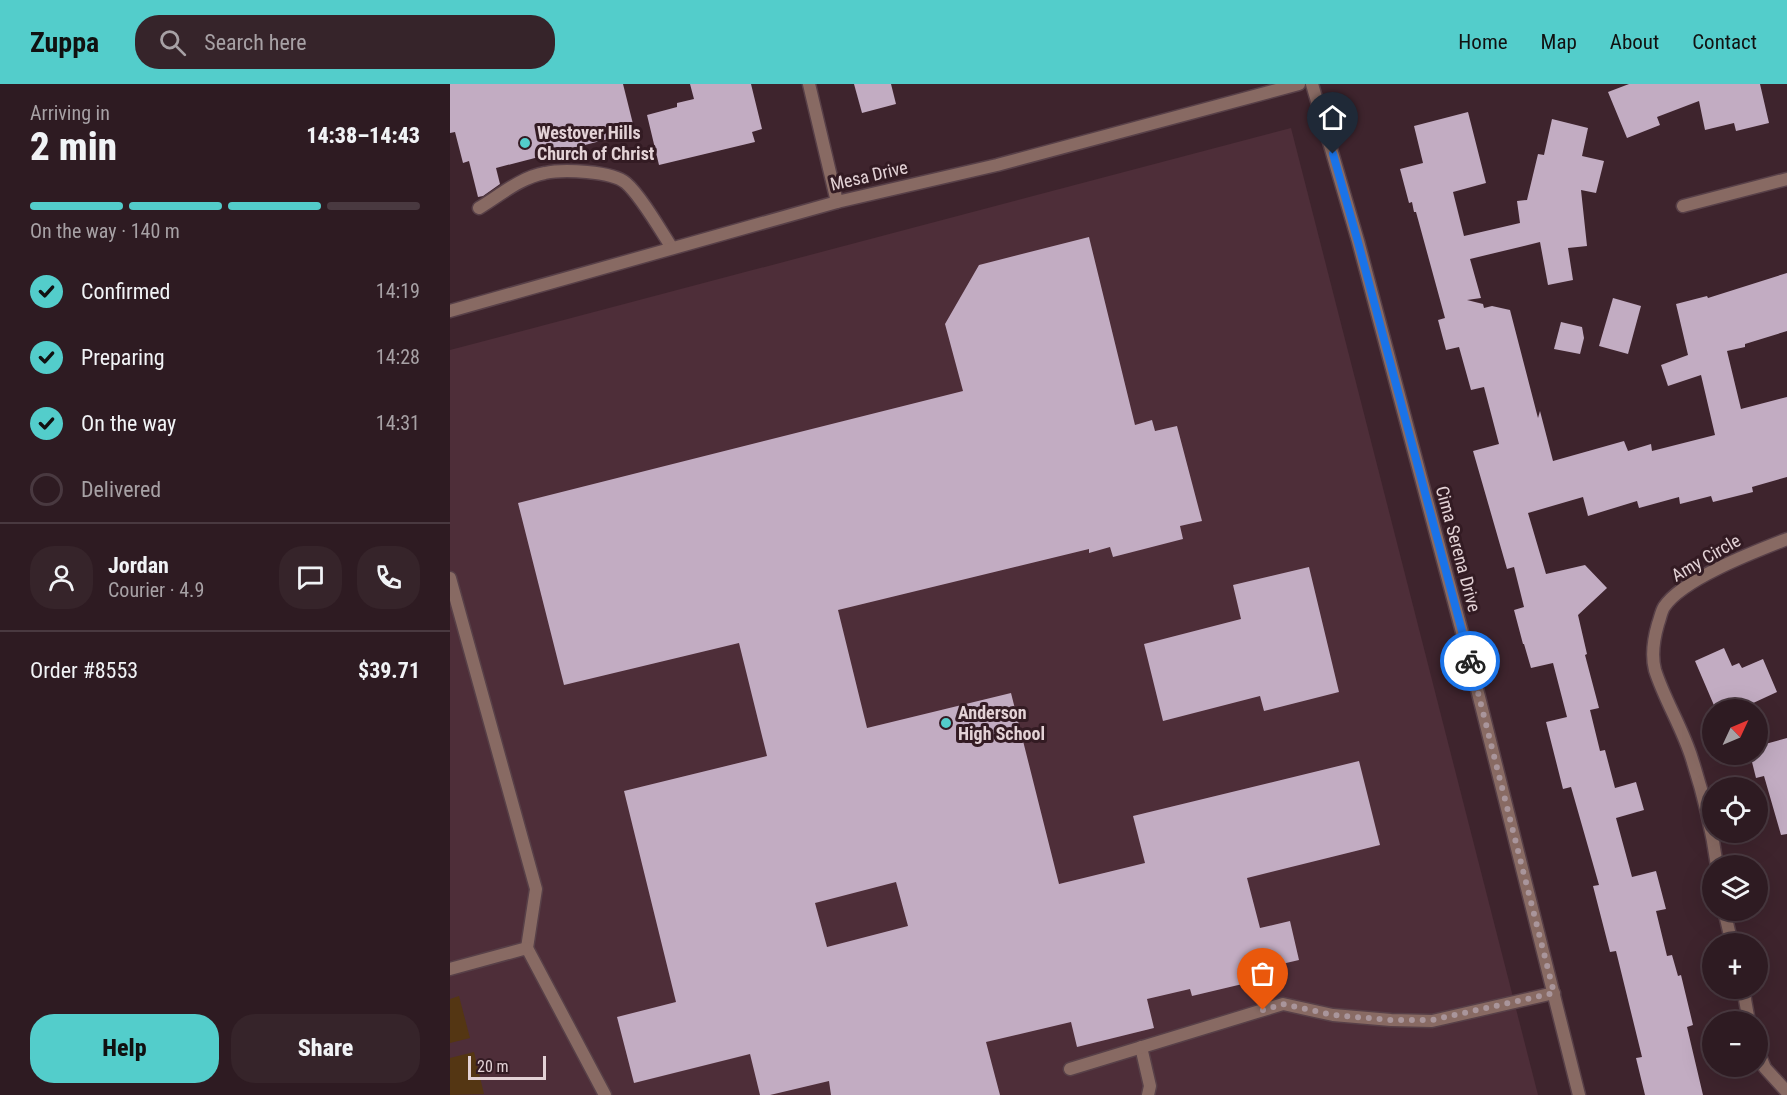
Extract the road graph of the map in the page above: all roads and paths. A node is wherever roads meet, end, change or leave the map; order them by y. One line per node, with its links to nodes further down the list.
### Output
1 (809, 84): 5 (street)
2 (1299, 84): 5 (street, Mesa Drive)
3 (1312, 84): 15 (street, Cima Serena Drive)
4 (1787, 179): 6 (street)
5 (837, 202): 8 (street, Mesa Drive)
6 (1683, 206)
7 (479, 208): 8 (street)
8 (672, 248): 9 (street, Mesa Drive)
9 (450, 311)
10 (1787, 538): 12 (street, Amy Circle)
11 (450, 578): 13 (street)
12 (1715, 855)
13 (527, 948): 14 (street); 20 (street)
14 (450, 969)
15 (1554, 993): 16 (street); 22 (street, Cima Serena Drive)
16 (1141, 1047): 17 (street); 21 (street)
17 (1070, 1069)
18 (1768, 1070): 19 (street)
19 (1787, 1092)
20 (605, 1095)
21 (1148, 1095)
22 (1579, 1095)

